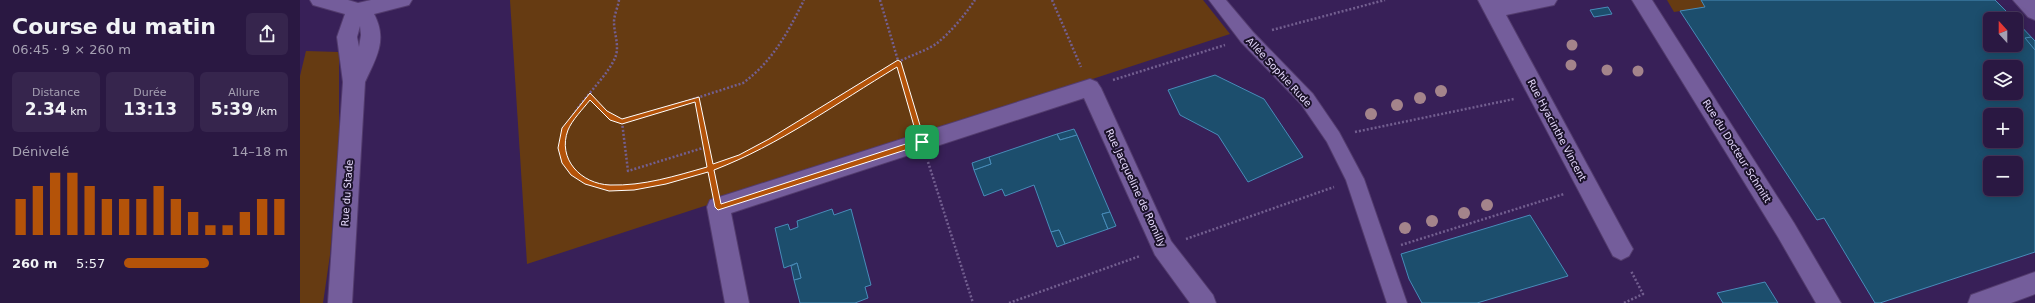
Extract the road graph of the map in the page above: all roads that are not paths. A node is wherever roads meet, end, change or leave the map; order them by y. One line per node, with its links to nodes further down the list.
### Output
1 (320, 0): 8 (street)
2 (402, 0): 8 (street)
3 (1217, 0): 15 (street, Allée Sophie Rude)
4 (1547, 0): 7 (street, Rue Hyacinthe Vincent)
5 (1642, 0): 16 (street, Rue du Docteur Schmitt)
6 (2023, 0): 9 (street)
7 (1491, 5): 10 (street, Rue Hyacinthe Vincent)
8 (357, 11): 12 (street, Rue du Stade)
9 (2035, 12)
10 (1620, 249)
11 (2035, 284): 17 (street)
12 (340, 303)
13 (737, 303): 14 (street, Rue Jacqueline de Romilly)
14 (1204, 303)
15 (1397, 303)
16 (1829, 303)
17 (1980, 303)

